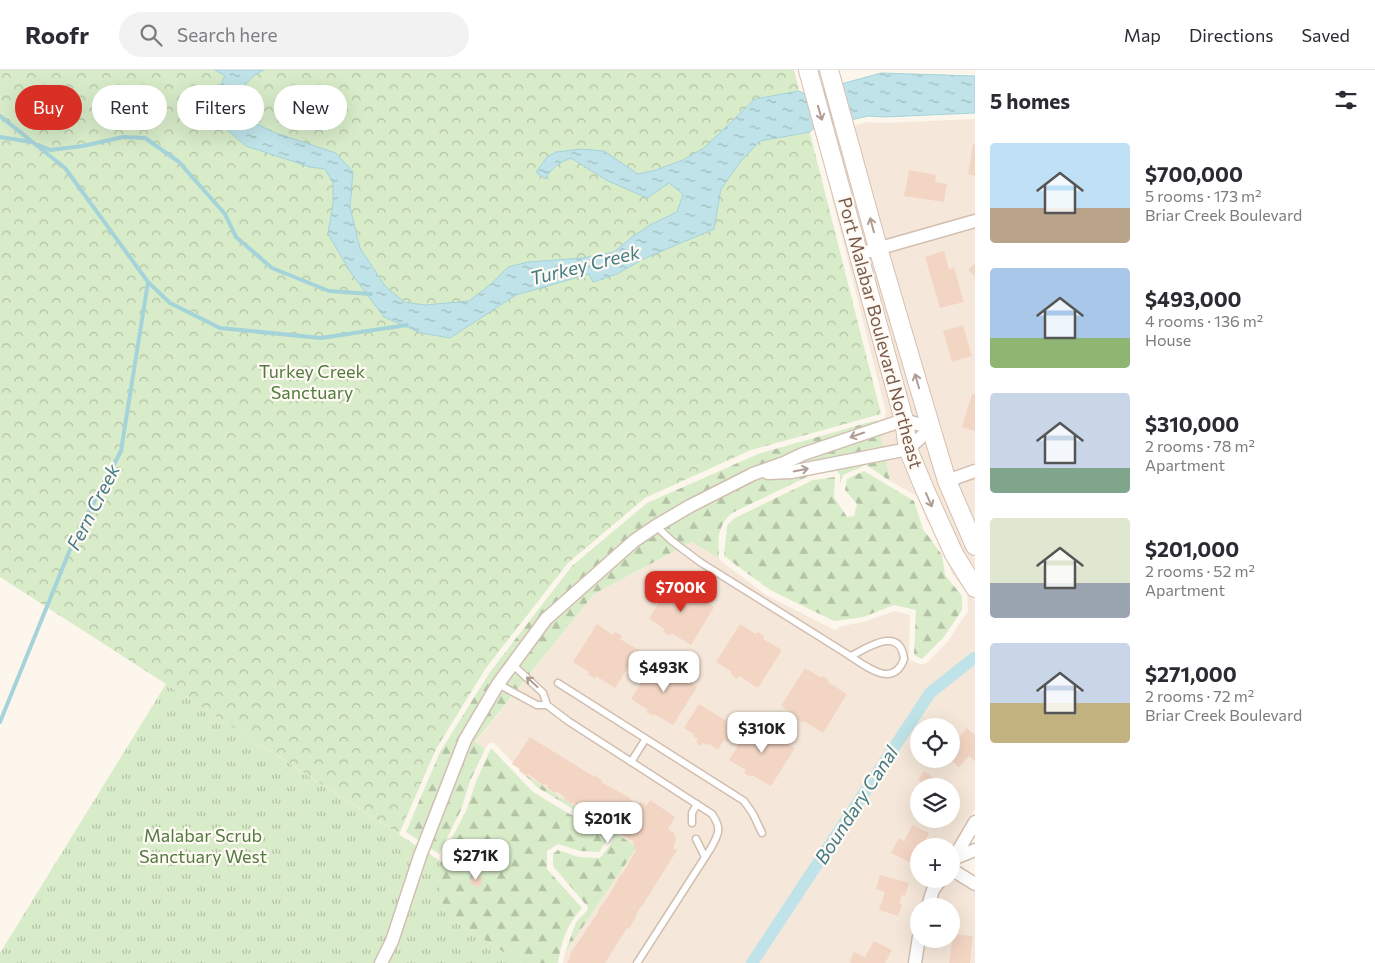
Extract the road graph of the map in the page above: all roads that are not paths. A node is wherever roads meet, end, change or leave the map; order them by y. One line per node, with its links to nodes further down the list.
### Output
1 (808, 70): 5 (street, Port Malabar Boulevard Northeast, one-way to 5)
2 (830, 70): 4 (street, Port Malabar Boulevard Northeast, one-way to 2)
3 (975, 221): 4 (street)
4 (878, 248): 5 (street); 7 (street, Port Malabar Boulevard Northeast, one-way to 4)
5 (859, 254): 6 (street, Port Malabar Boulevard Northeast)
6 (904, 420): 7 (street); 8 (street, Port Malabar Boulevard Northeast); 10 (street, one-way to 10)
7 (930, 428): 8 (street); 11 (street, Port Malabar Boulevard Northeast)
8 (908, 449): 10 (street, one-way to 8); 14 (street, Port Malabar Boulevard Northeast, one-way to 14)
9 (975, 471): 11 (street)
10 (753, 474): 12 (street)
11 (947, 481): 13 (street, Port Malabar Boulevard Northeast)
12 (656, 526): 15 (lane); 16 (street)
13 (975, 546)
14 (975, 588)
15 (851, 656): 15 (lane)
16 (512, 664): 18 (street); 19 (lane, one-way to 16)
17 (558, 683): 20 (lane)
18 (498, 684): 19 (lane); 34 (street)
19 (547, 705): 21 (lane)
20 (646, 740): 21 (lane); 25 (lane)
21 (631, 762): 22 (lane)
22 (697, 804): 24 (lane); 29 (lane)
23 (975, 822): 27 (street)
24 (692, 823)
25 (762, 833)
26 (696, 839): 29 (lane)
27 (960, 849)
28 (975, 850): 30 (street)
29 (705, 857): 35 (lane)
30 (960, 858)
31 (960, 870): 32 (street)
32 (975, 884)
33 (917, 948): 36 (street)
34 (380, 963)
35 (637, 963)
36 (915, 963)

